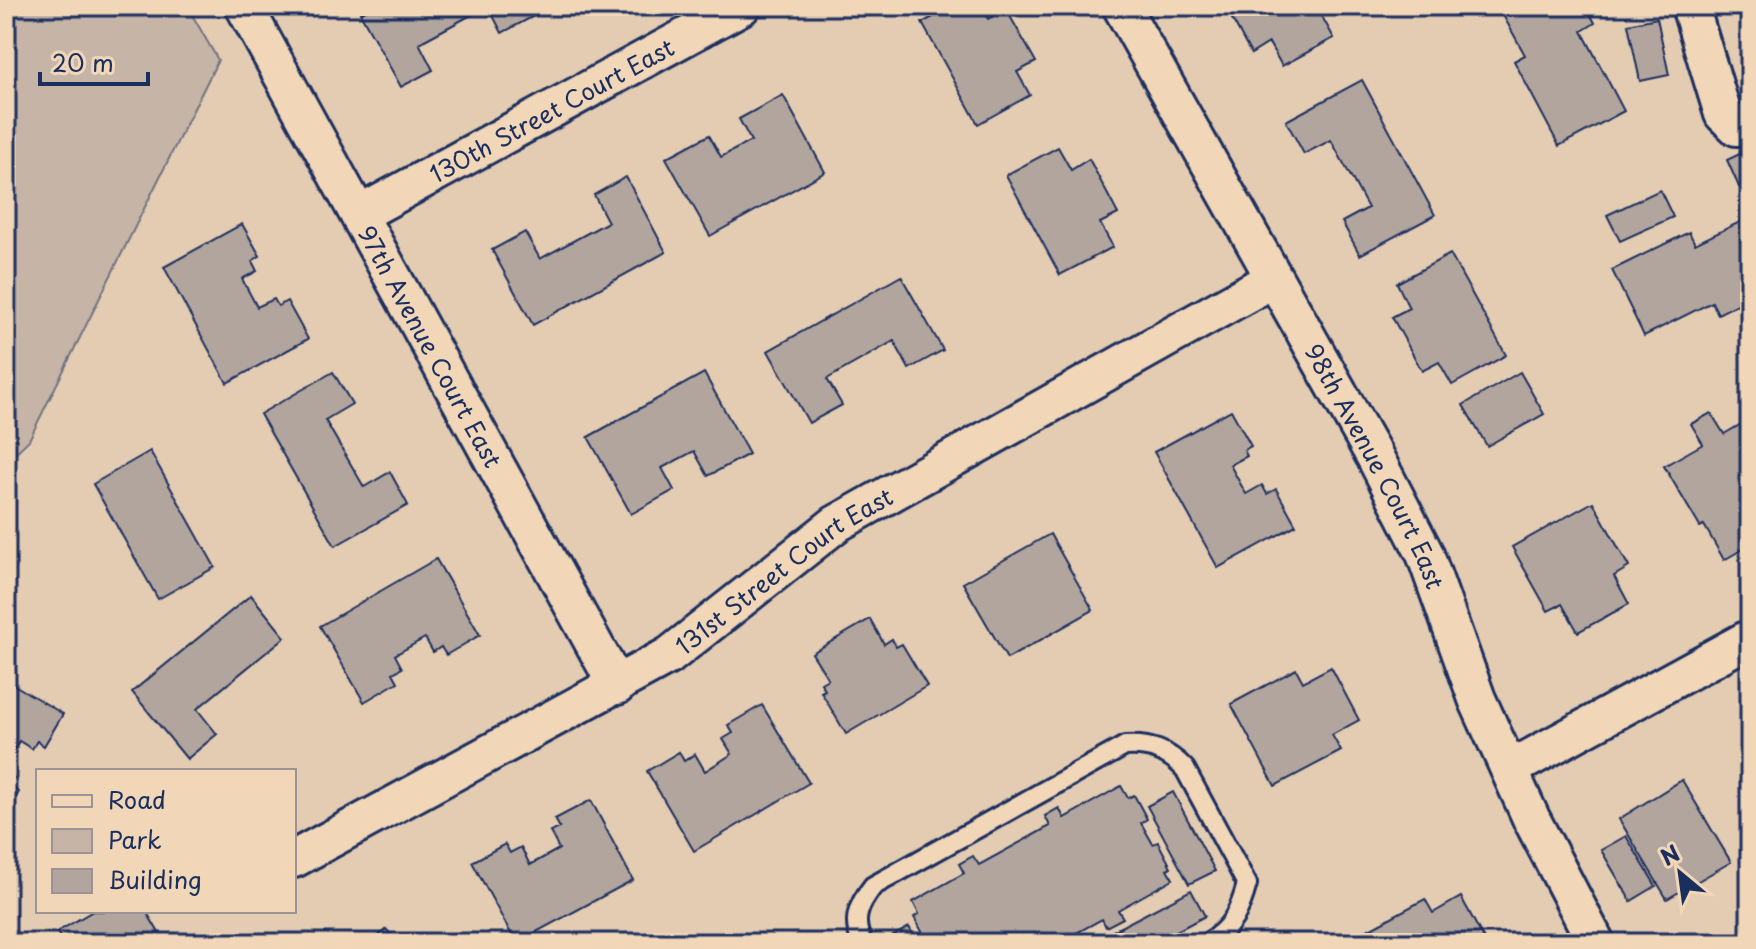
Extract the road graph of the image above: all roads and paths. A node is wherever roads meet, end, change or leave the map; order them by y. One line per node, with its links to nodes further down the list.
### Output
1 (244, 6): 6 (street, 97th Avenue Court East)
2 (742, 6): 6 (street, 130th Street Court East)
3 (1121, 6): 7 (street, 98th Avenue Court East)
4 (1690, 6): 5 (street)
5 (1750, 125)
6 (360, 214): 9 (street, 97th Avenue Court East)
7 (1273, 279): 9 (street, 131st Street Court East); 10 (street, 98th Avenue Court East)
8 (1750, 638): 10 (street)
9 (617, 686): 11 (street, 131st Street Court East)
10 (1510, 769): 14 (street, 98th Avenue Court East)
11 (296, 858)
12 (863, 943): 13 (lane)
13 (1207, 943)
14 (1596, 943)

